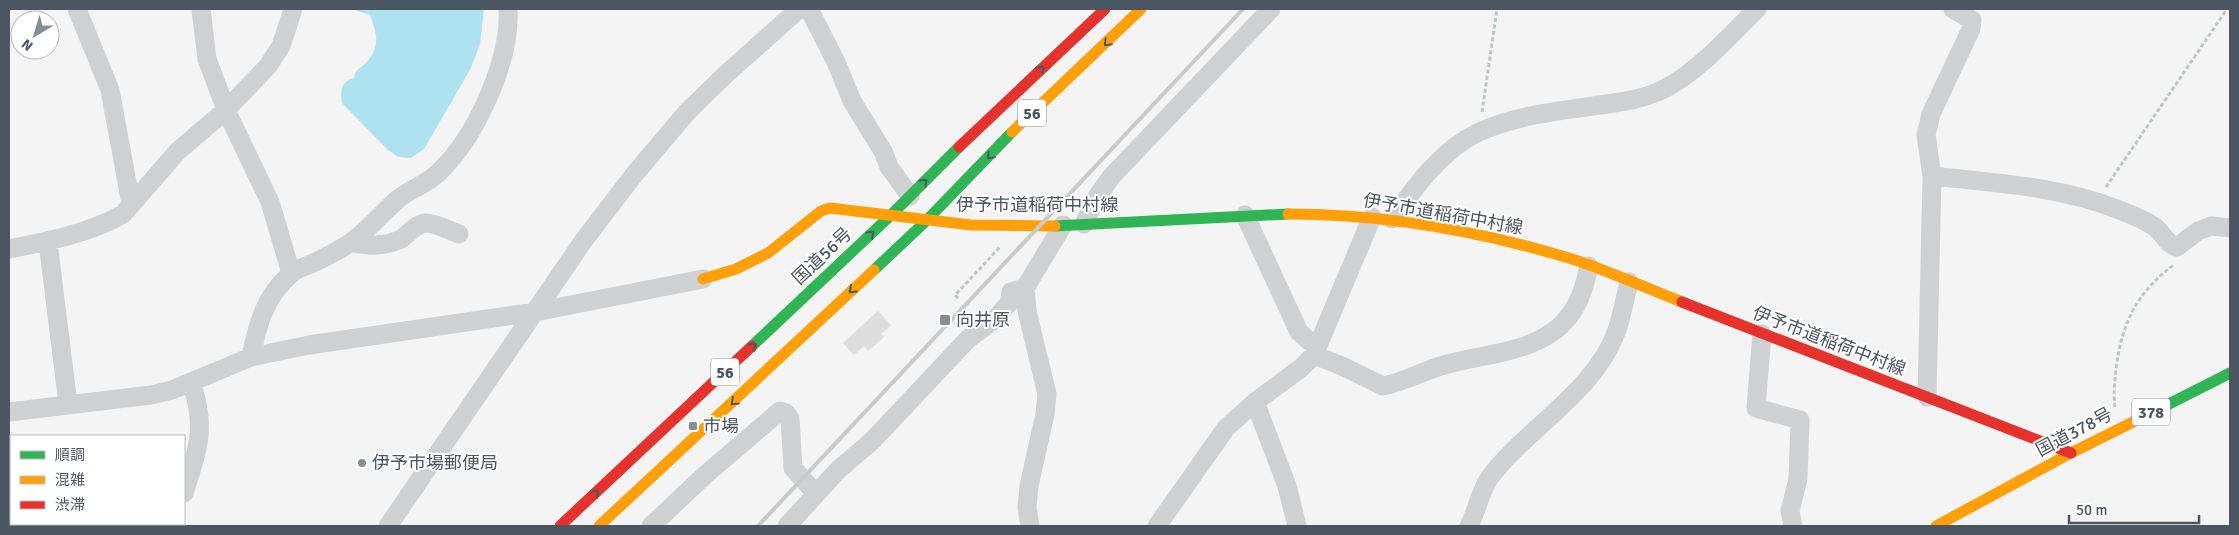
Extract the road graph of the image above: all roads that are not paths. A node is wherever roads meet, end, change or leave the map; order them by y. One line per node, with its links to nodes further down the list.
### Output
1 (77, 9): 15 (street)
2 (201, 9): 12 (street)
3 (293, 9): 12 (street)
4 (799, 9): 33 (street)
5 (810, 9): 14 (street)
6 (1105, 9): 14 (main road, 国道56号 / 56, one-way to 6)
7 (1141, 9): 20 (main road, 56, one-way to 20)
8 (1271, 9): 21 (street)
9 (1757, 9): 19 (street)
10 (1953, 9): 13 (street)
11 (511, 11): 26 (street)
12 (226, 110): 15 (street); 29 (street)
13 (1932, 176): 23 (street); 39 (street)
14 (910, 196): 17 (main road, 国道56号 / 56)
15 (131, 204): 25 (street)
16 (1246, 215): 18 (main road, 伊予市道稲荷中村線); 21 (main road, 伊予市道稲荷中村線); 35 (street)
17 (890, 216): 20 (main road, 伊予市道稲荷中村線); 30 (main road, 伊予市道稲荷中村線); 47 (main road, 国道56号 / 56, one-way to 17)
18 (1372, 217): 19 (main road, 伊予市道稲荷中村線); 35 (street)
19 (1392, 220): 28 (main road, 伊予市道稲荷中村線)
20 (926, 221): 22 (main road, 伊予市道稲荷中村線); 48 (main road, 56, one-way to 48)
21 (1084, 224): 22 (main road, 伊予市道稲荷中村線)
22 (1064, 225): 32 (street)
23 (2230, 228)
24 (459, 234): 26 (street)
25 (48, 242): 27 (street); 41 (street)
26 (352, 242): 29 (street)
27 (9, 249)
28 (1589, 266): 31 (main road, 伊予市道稲荷中村線); 35 (street)
29 (291, 273): 36 (street)
30 (703, 279): 33 (street)
31 (1628, 282): 34 (main road, 伊予市道稲荷中村線); 54 (street)
32 (1025, 288): 45 (street); 51 (street)
33 (535, 312): 36 (street); 46 (street)
34 (1762, 334): 39 (main road, 伊予市道稲荷中村線); 55 (street)
35 (1316, 352): 40 (street)
36 (251, 357): 38 (street)
37 (2226, 380): 43 (main road, 国道378号 / 378)
38 (190, 382): 41 (street); 44 (street)
39 (1927, 398): 43 (main road, 伊予市道稲荷中村線)
40 (1255, 402): 52 (street); 53 (street)
41 (68, 404): 42 (street)
42 (9, 412)
43 (2071, 452): 56 (main road, 国道378号 / 378)
44 (185, 489)
45 (816, 494): 49 (street); 50 (street)
46 (388, 526)
47 (560, 526)
48 (599, 526)
49 (650, 526)
50 (787, 526)
51 (1030, 526)
52 (1157, 526)
53 (1297, 526)
54 (1469, 526)
55 (1793, 526)
56 (1936, 526)

